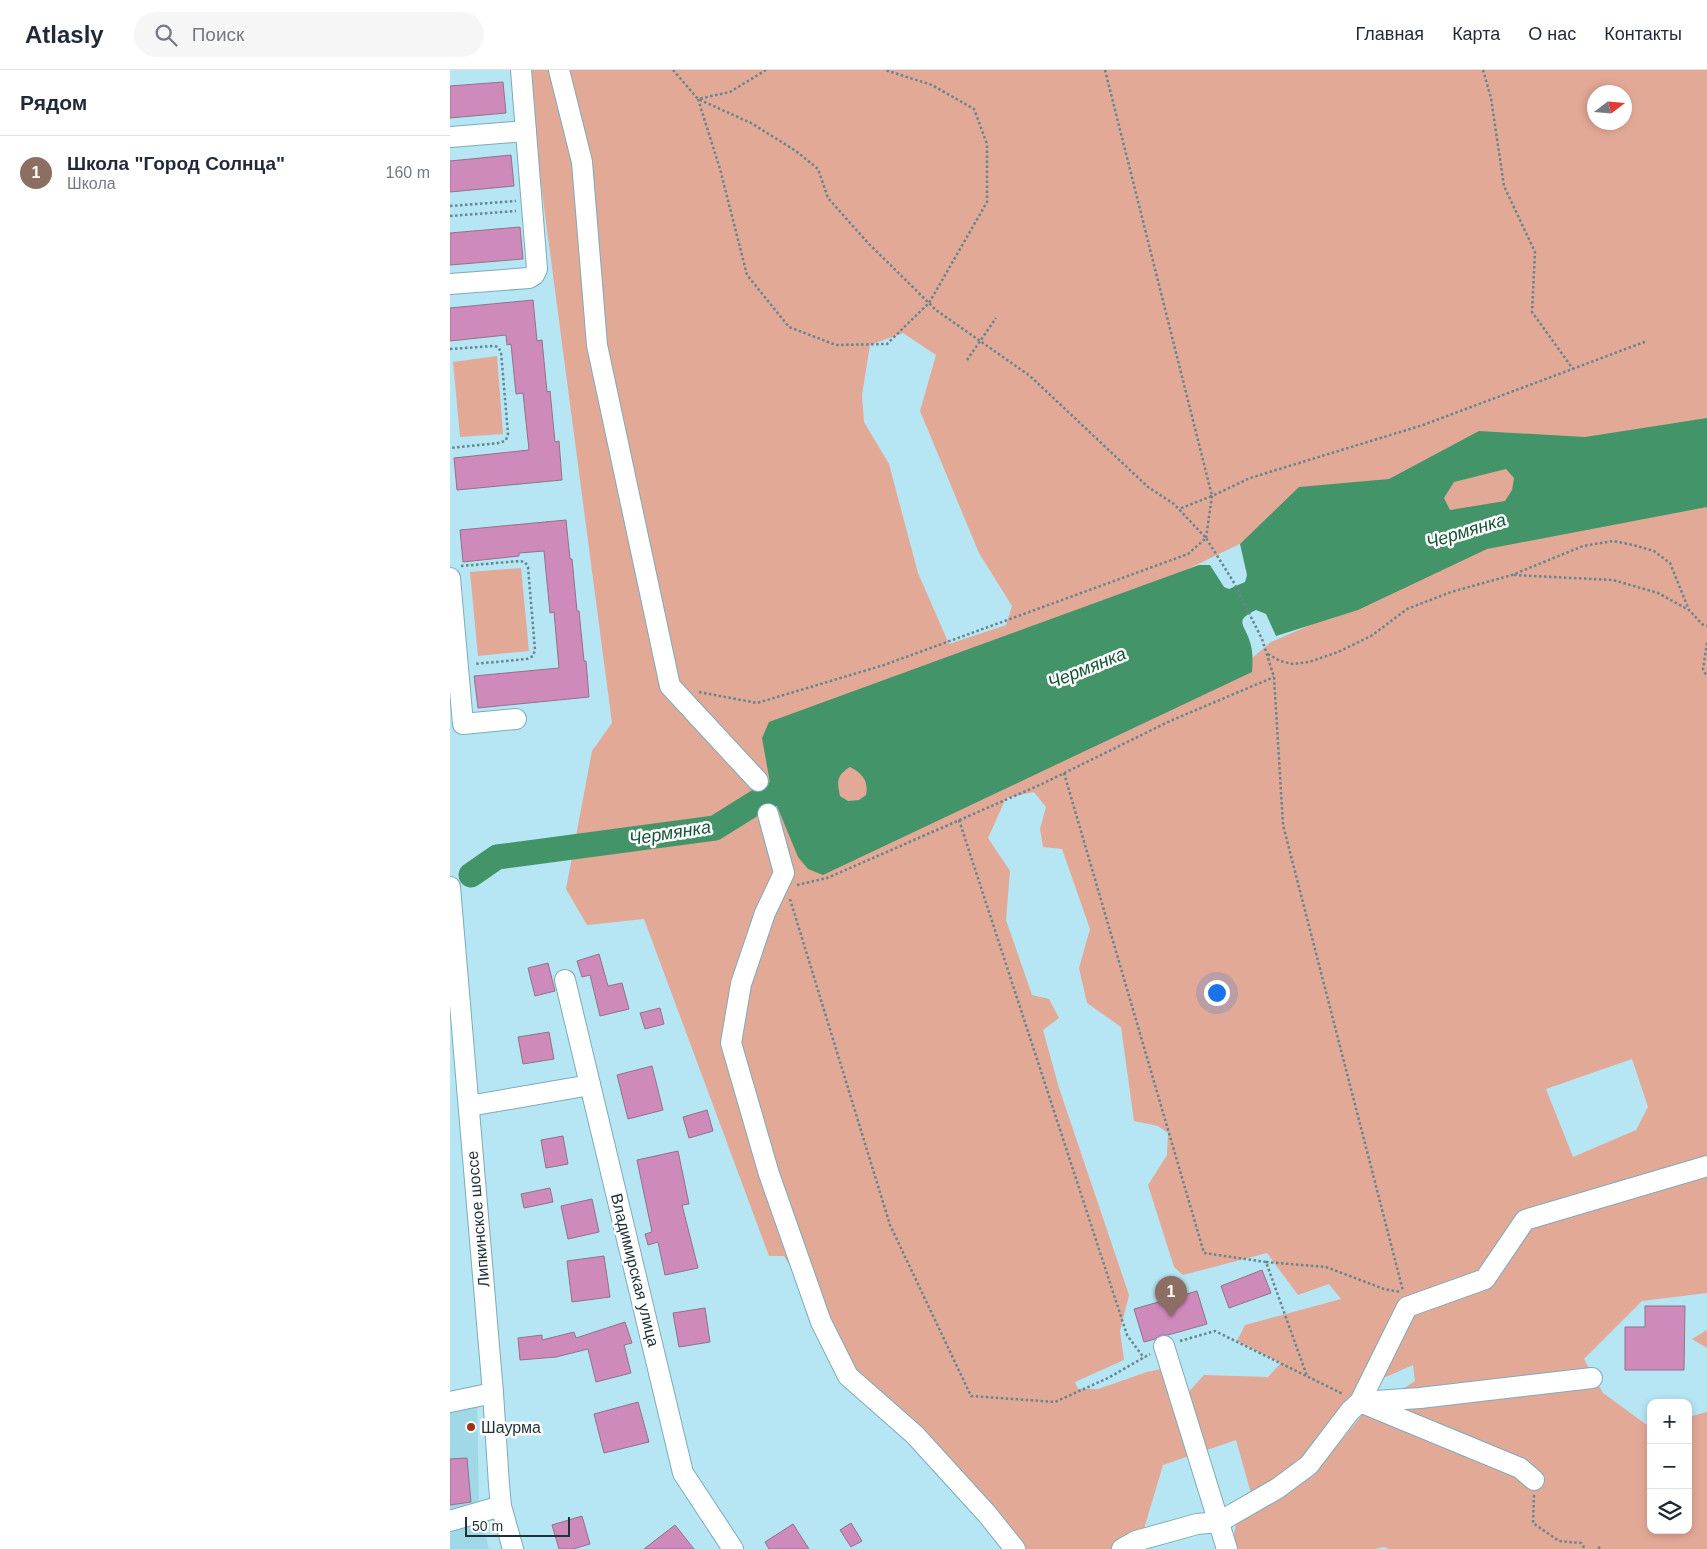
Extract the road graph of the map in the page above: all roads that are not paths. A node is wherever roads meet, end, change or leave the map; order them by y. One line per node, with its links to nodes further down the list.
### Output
1 (521, 70): 3 (street)
2 (560, 70): 9 (street)
3 (526, 130): 4 (street); 5 (street)
4 (450, 136)
5 (450, 284)
6 (454, 572): 8 (street)
7 (516, 719): 8 (street)
8 (456, 724)
9 (758, 781)
10 (768, 814): 27 (street)
11 (450, 887): 14 (street, Липкинское шоссе)
12 (565, 980): 13 (street, Владимирская улица)
13 (590, 1085): 14 (street); 26 (street, Владимирская улица)
14 (469, 1106): 18 (street, Липкинское шоссе)
15 (1707, 1166): 20 (street)
16 (1164, 1346): 24 (street)
17 (1592, 1378): 20 (street)
18 (493, 1393): 19 (street); 22 (street, Липкинское шоссе)
19 (450, 1402)
20 (1360, 1402): 21 (street); 24 (street)
21 (1534, 1480)
22 (502, 1506): 23 (street); 25 (street, Липкинское шоссе)
23 (450, 1522)
24 (1219, 1522): 28 (street); 29 (street)
25 (513, 1549)
26 (733, 1549)
27 (1015, 1549)
28 (1122, 1549)
29 (1228, 1549)

